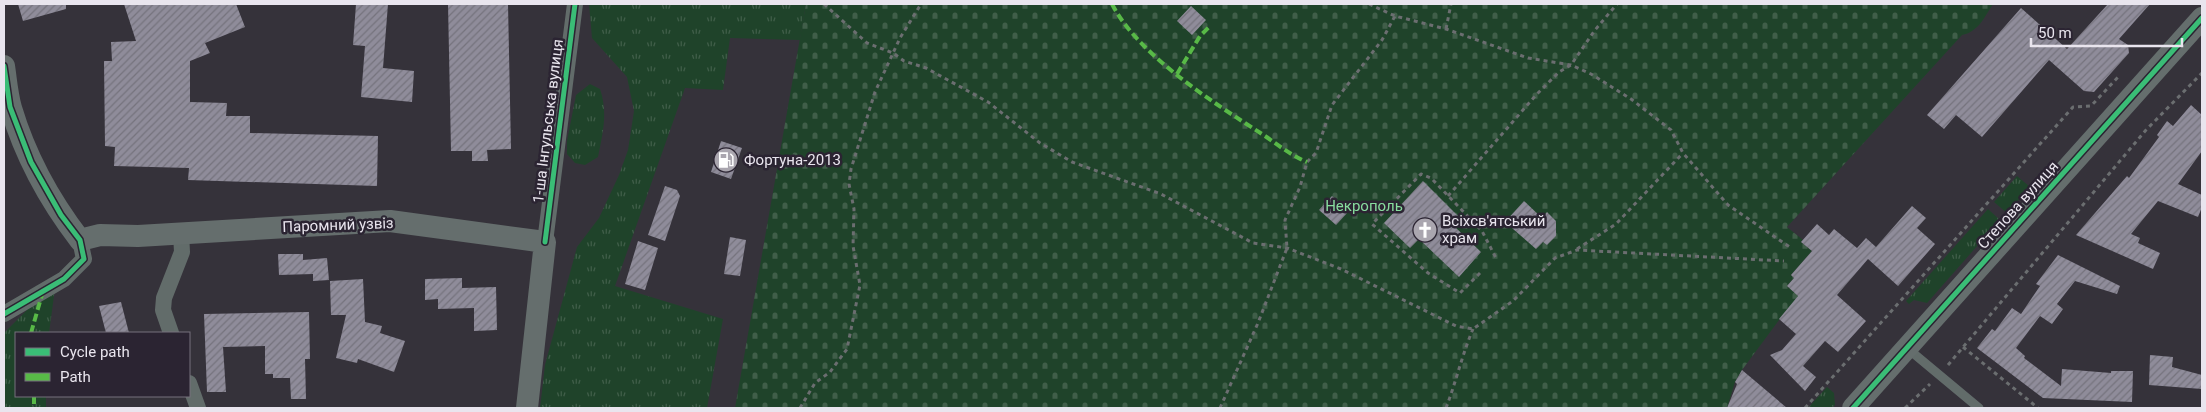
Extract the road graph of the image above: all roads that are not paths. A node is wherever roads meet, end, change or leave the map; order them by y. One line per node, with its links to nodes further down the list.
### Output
1 (575, 4): 6 (street, 1-ша Інгульська вулиця)
2 (2202, 18): 9 (main road, Степова вулиця)
3 (4, 66): 5 (main road)
4 (181, 233): 5 (main road, Паромний узвіз); 6 (main road, Паромний узвіз); 8 (street)
5 (80, 240): 7 (street)
6 (545, 242): 12 (main road)
7 (4, 314)
8 (171, 332)
9 (1907, 348): 13 (main road, Степова вулиця); 14 (lane)
10 (190, 386): 11 (street)
11 (198, 408)
12 (526, 408)
13 (1853, 408)
14 (1979, 408)

